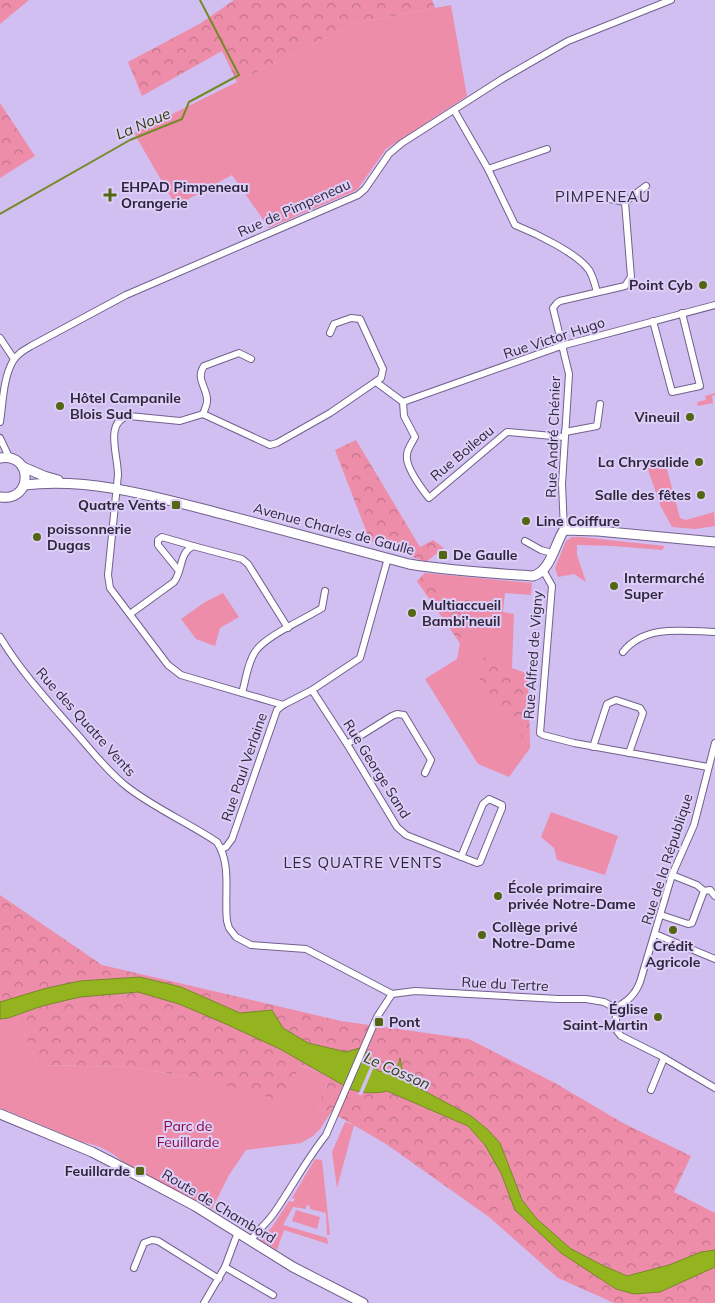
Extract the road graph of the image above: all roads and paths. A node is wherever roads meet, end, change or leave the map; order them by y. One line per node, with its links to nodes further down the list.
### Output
1 (671, 0): 2 (street, Rue de Pimpeneau)
2 (454, 110): 4 (street); 16 (street, Rue de Pimpeneau)
3 (546, 149): 4 (street)
4 (488, 169): 8 (street)
5 (646, 186): 7 (street)
6 (605, 198): 7 (street)
7 (624, 202): 8 (street)
8 (597, 292): 14 (street, Rue André Chénier)
9 (715, 305): 10 (street, Rue Victor Hugo)
10 (682, 314): 11 (street, Rue Victor Hugo); 11 (street)
11 (653, 321): 14 (street, Rue Victor Hugo)
12 (330, 333): 17 (street)
13 (0, 338): 16 (street)
14 (561, 346): 18 (street, Rue Victor Hugo); 22 (street, Rue André Chénier)
15 (250, 358): 20 (street)
16 (14, 359): 21 (street)
17 (376, 382): 18 (street); 20 (street)
18 (403, 402): 22 (street, Rue Boileau)
19 (600, 404): 22 (street)
20 (203, 414): 28 (street)
21 (0, 422)
22 (565, 435): 30 (street, Rue André Chénier)
23 (0, 438): 24 (street)
24 (4, 458): 25 (street, Avenue Charles de Gaulle)
25 (23, 467): 26 (street, Avenue Charles de Gaulle); 27 (street)
26 (73, 484): 27 (street, Avenue Charles de Gaulle); 28 (street, Avenue Charles de Gaulle)
27 (24, 485): 29 (street)
28 (117, 489): 35 (street, Avenue Charles de Gaulle); 39 (street)
29 (2, 499)
30 (564, 530): 32 (street); 34 (street)
31 (525, 541): 34 (street)
32 (715, 542)
33 (193, 546): 37 (street); 37 (street); 40 (street)
34 (552, 553): 36 (street)
35 (388, 558): 36 (street, Avenue Charles de Gaulle); 44 (street, Rue Paul Verlaine)
36 (543, 570): 49 (street, Rue Alfred de Vigny)
37 (179, 571): 39 (street)
38 (325, 591): 40 (street)
39 (130, 614): 45 (street)
40 (288, 628): 45 (street)
41 (715, 632): 43 (street)
42 (0, 637): 53 (street, Rue des Quatre Vents)
43 (623, 652)
44 (312, 690): 46 (street, Rue Paul Verlaine); 48 (street, Rue George Sand)
45 (242, 693): 46 (street)
46 (283, 705): 53 (street, Rue Paul Verlaine)
47 (715, 743): 51 (street, Rue de la République)
48 (347, 744): 52 (street); 54 (street, Rue George Sand)
49 (594, 746): 50 (street); 50 (street)
50 (629, 753): 51 (street)
51 (708, 767): 55 (street, Rue de la République)
52 (425, 773)
53 (221, 849): 61 (street)
54 (461, 857): 54 (street, Rue George Sand)
55 (672, 875): 56 (street); 58 (street, Rue de la République)
56 (710, 889): 57 (street); 58 (street)
57 (715, 896)
58 (660, 915): 59 (street, Rue de la République)
59 (655, 934): 60 (street); 62 (street, Rue de la République)
60 (715, 959)
61 (392, 994): 62 (street, Rue du Tertre); 68 (street)
62 (615, 1008): 63 (street)
63 (664, 1058): 64 (street); 65 (street)
64 (715, 1088)
65 (651, 1090)
66 (0, 1114): 67 (street, Route de Chambord)
67 (238, 1232): 68 (street, Route de Chambord); 69 (street)
68 (251, 1240): 74 (street, Route de Chambord)
69 (225, 1267): 71 (street); 72 (street)
70 (134, 1268): 71 (street)
71 (219, 1279): 73 (street)
72 (273, 1295)
73 (204, 1303)
74 (363, 1303)

